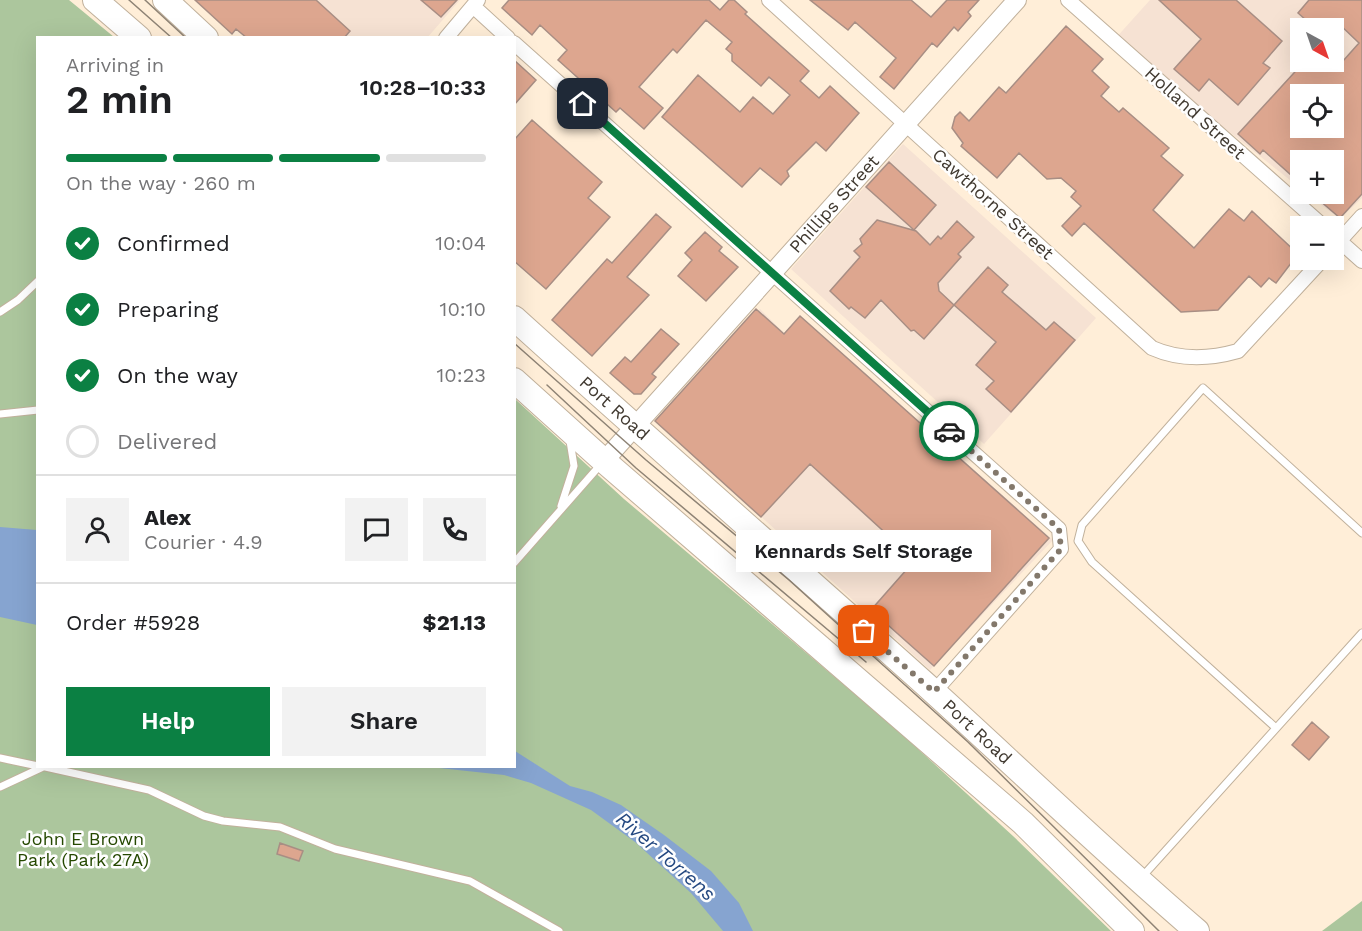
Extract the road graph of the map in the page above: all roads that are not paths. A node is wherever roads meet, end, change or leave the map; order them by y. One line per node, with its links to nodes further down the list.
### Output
1 (95, 0): 7 (highway)
2 (165, 0): 8 (highway)
3 (769, 0): 12 (street, Cawthorne Street)
4 (1017, 0): 12 (street, Phillips Street)
5 (1068, 0): 13 (street, Holland Street)
6 (475, 3): 9 (street); 10 (street)
7 (137, 36)
8 (204, 36)
9 (448, 36)
10 (506, 36)
11 (516, 45): 19 (street)
12 (905, 124): 18 (street, Cawthorne Street); 19 (street, Phillips Street)
13 (1312, 216)
14 (1362, 216): 15 (street)
15 (1344, 233)
16 (1344, 248): 17 (street)
17 (1362, 261)
18 (1313, 270)
19 (771, 273): 27 (street, Phillips Street); 33 (street)
20 (36, 283): 21 (lane)
21 (0, 312)
22 (516, 320): 27 (highway, Port Road)
23 (516, 382): 26 (highway, Port Road)
24 (36, 410): 25 (lane)
25 (0, 414)
26 (566, 428): 28 (highway, Port Road); 29 (lane)
27 (634, 428): 28 (street, Phillips Street); 33 (highway, Port Road)
28 (604, 461): 29 (lane); 42 (highway, Port Road)
29 (549, 525): 31 (lane)
30 (1362, 532): 34 (lane)
31 (516, 561)
32 (1362, 633): 34 (lane)
33 (934, 692): 40 (highway, Port Road)
34 (1276, 728): 40 (lane)
35 (0, 758): 36 (lane)
36 (36, 765)
37 (36, 768): 39 (lane)
38 (49, 768): 41 (lane)
39 (0, 787)
40 (1138, 881): 43 (highway, Port Road)
41 (560, 931)
42 (1132, 931)
43 (1197, 931)

